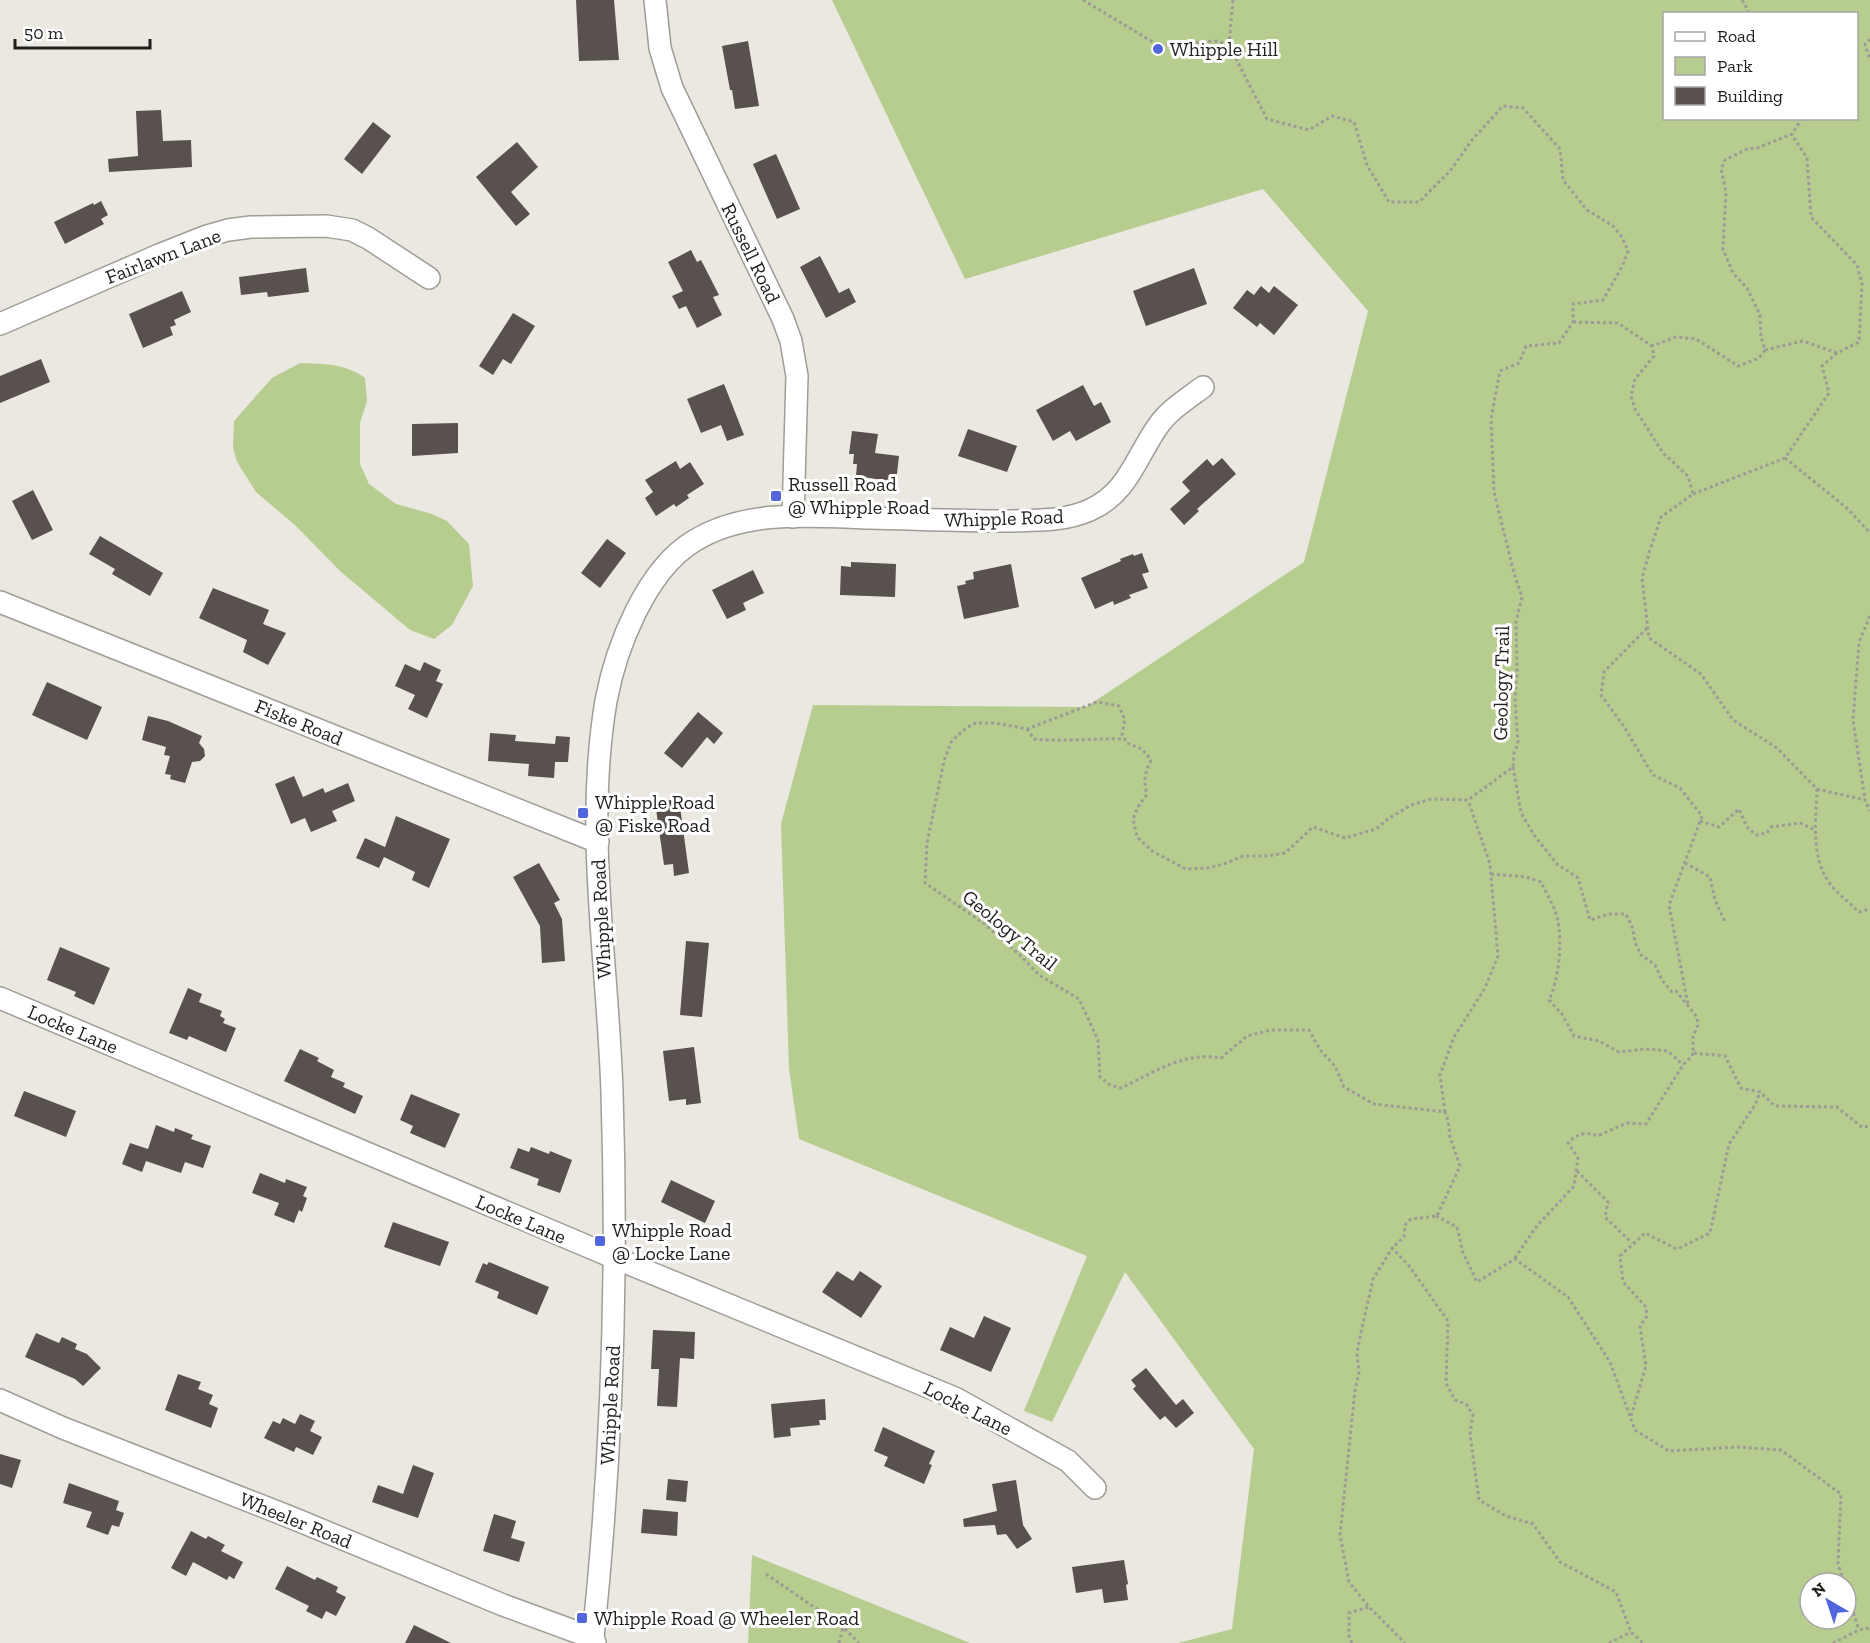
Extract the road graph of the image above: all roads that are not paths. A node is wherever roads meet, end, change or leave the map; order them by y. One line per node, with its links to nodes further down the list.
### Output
1 (655, 0): 5 (street, Russell Road)
2 (429, 278): 3 (street, Fairlawn Lane)
3 (0, 324)
4 (1203, 387): 5 (street, Whipple Road)
5 (793, 517): 7 (street, Whipple Road)
6 (0, 602): 7 (street, Fiske Road)
7 (598, 842): 9 (street, Whipple Road)
8 (0, 998): 9 (street, Locke Lane)
9 (615, 1258): 11 (street, Locke Lane); 12 (street, Whipple Road)
10 (0, 1400): 12 (street, Wheeler Road)
11 (1095, 1488)
12 (594, 1640)

